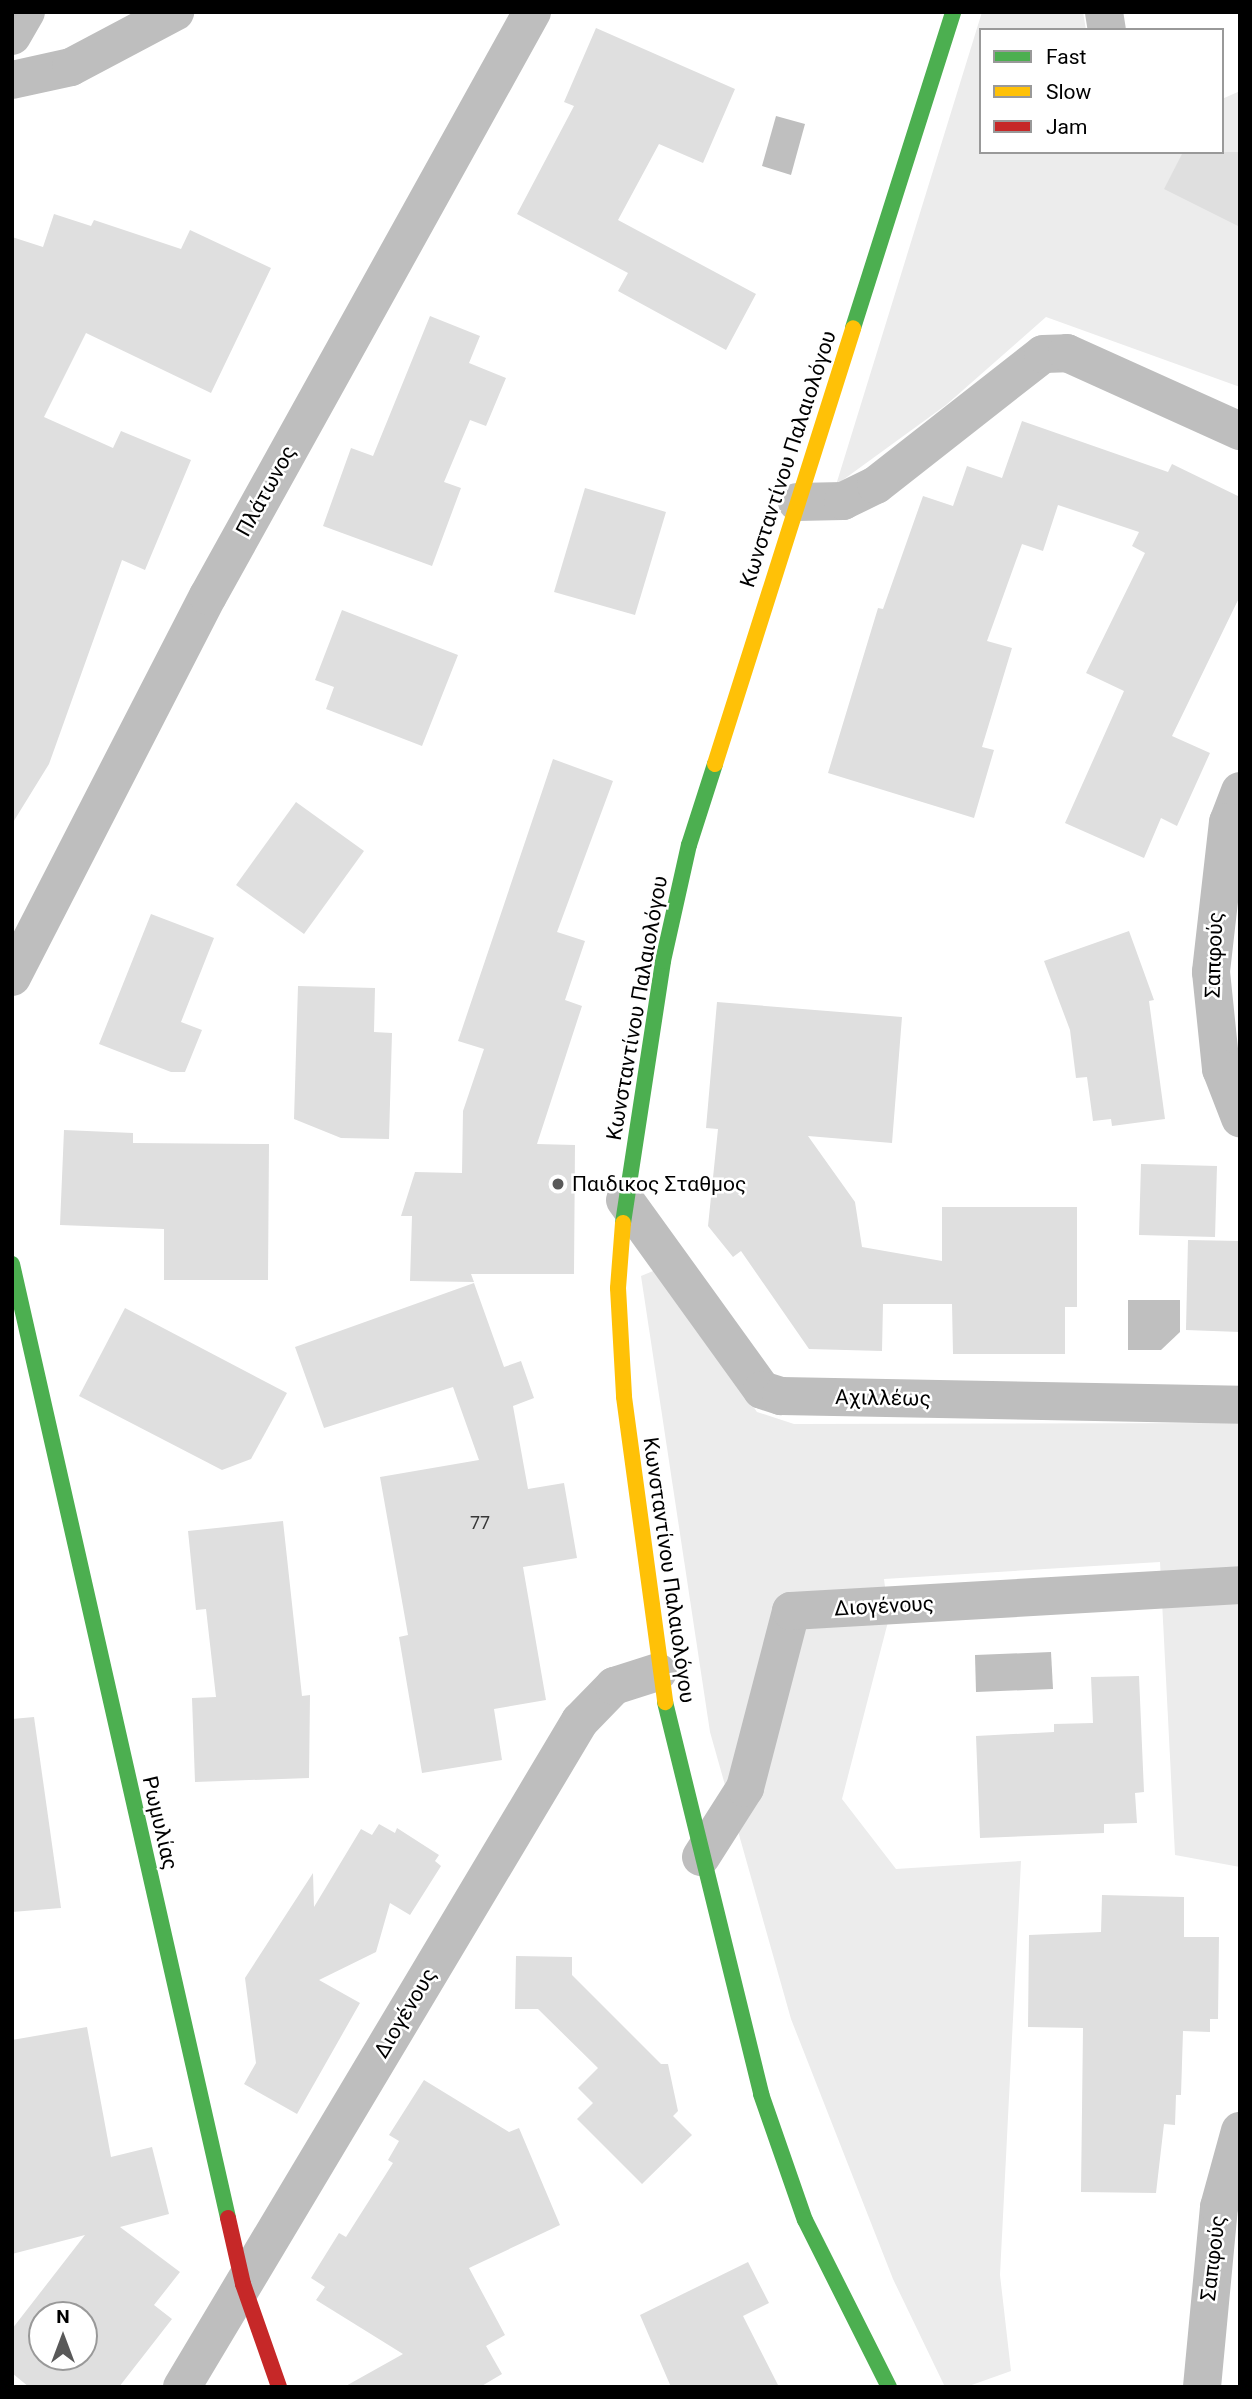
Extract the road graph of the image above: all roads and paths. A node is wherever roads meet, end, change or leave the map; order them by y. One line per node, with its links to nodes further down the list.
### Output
1 (26, 12): 5 (street)
2 (176, 12): 6 (street)
3 (532, 12): 10 (street, Πλάτωνος)
4 (953, 12): 8 (street, Κωνσταντίνου Παλαιολόγου)
5 (12, 36)
6 (12, 80)
7 (1240, 431): 8 (street)
8 (796, 502): 12 (street, Κωνσταντίνου Παλαιολόγου)
9 (1240, 791): 11 (street, Σαπφούς)
10 (12, 977)
11 (1240, 1118)
12 (625, 1200): 14 (street, Αχιλλέως); 16 (street, Κωνσταντίνου Παλαιολόγου)
13 (12, 1265): 19 (street, Ρωμυλίας)
14 (1240, 1405)
15 (1240, 1585): 17 (street, Διογένους)
16 (658, 1672): 17 (street, Κωνσταντίνου Παλαιολόγου); 19 (street, Διογένους)
17 (701, 1857): 22 (street, Κωνσταντίνου Παλαιολόγου)
18 (1240, 2131): 23 (street, Σαπφούς)
19 (243, 2284): 20 (street, Διογένους); 21 (street, Ρωμυλίας)
20 (182, 2387)
21 (279, 2387)
22 (889, 2387)
23 (1202, 2387)

